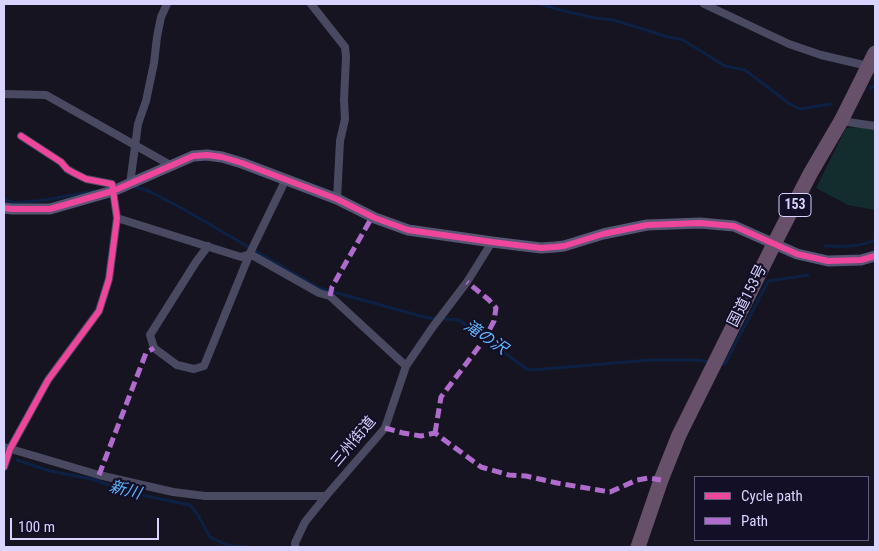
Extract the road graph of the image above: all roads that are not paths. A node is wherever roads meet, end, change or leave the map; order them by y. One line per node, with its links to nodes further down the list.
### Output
1 (168, 4): 9 (street)
2 (311, 4): 14 (street)
3 (704, 4): 4 (street)
4 (872, 60): 6 (highway, 国道153号 / 153)
5 (4, 94): 9 (street)
6 (841, 121): 7 (street); 18 (highway, 国道153号 / 153)
7 (875, 126)
8 (21, 136): 13 (street)
9 (136, 146): 10 (street); 12 (street)
10 (172, 166): 11 (street); 12 (street)
11 (286, 179): 14 (street); 20 (street)
12 (130, 184): 13 (street)
13 (113, 191): 15 (street); 16 (street)
14 (337, 199): 17 (street)
15 (4, 208)
16 (117, 218): 19 (street); 23 (street)
17 (492, 242): 18 (street); 22 (street, 三州街道)
18 (774, 244): 21 (street); 27 (highway, 国道153号 / 153)
19 (208, 246): 20 (street); 20 (street)
20 (250, 253): 22 (street)
21 (875, 256)
22 (406, 366): 25 (street, 三州街道)
23 (7, 448): 24 (street); 25 (street)
24 (4, 467)
25 (326, 496): 26 (street, 三州街道)
26 (295, 545)
27 (638, 547)

